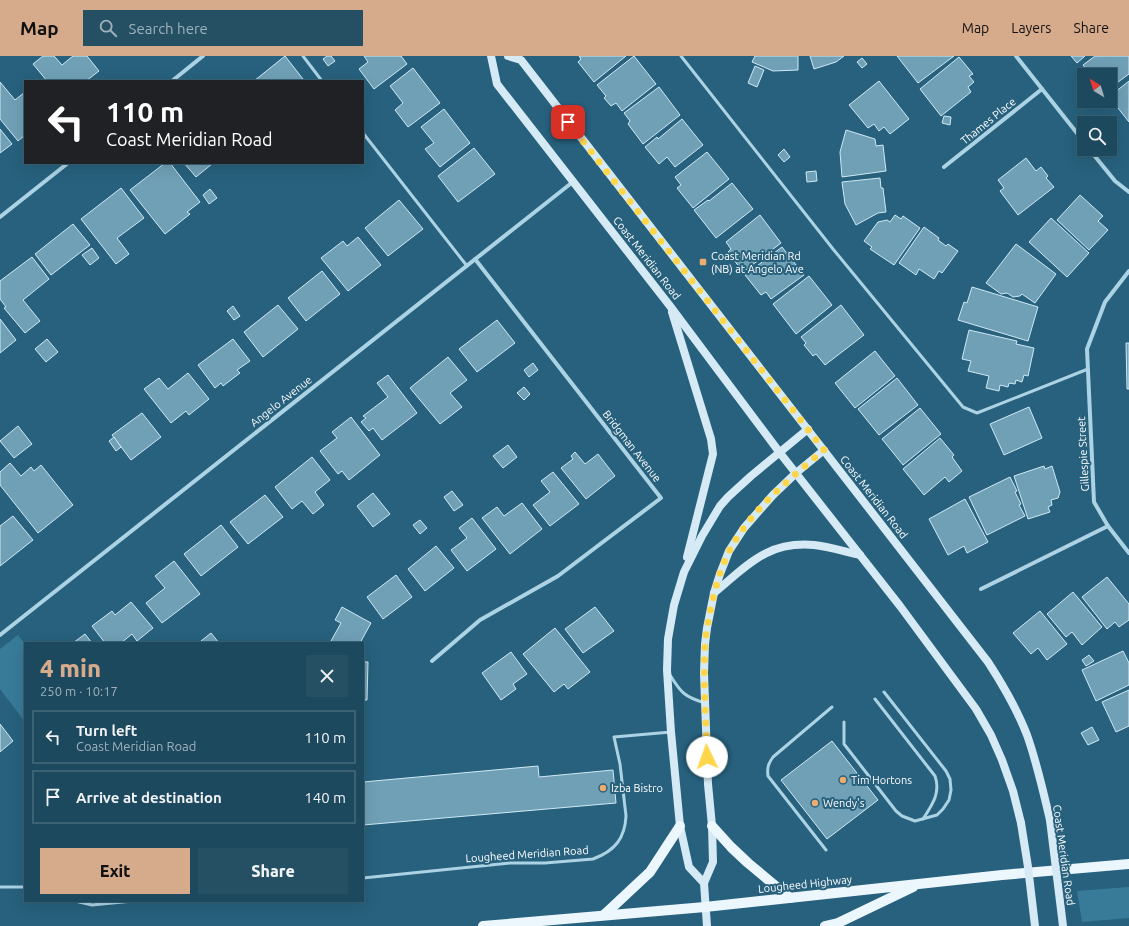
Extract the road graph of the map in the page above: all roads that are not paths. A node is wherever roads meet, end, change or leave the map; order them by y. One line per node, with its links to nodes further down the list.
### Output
1 (203, 56): 7 (street)
2 (302, 56): 8 (lane)
3 (491, 56): 15 (main road, Coast Meridian Road)
4 (508, 56): 23 (main road, Coast Meridian Road)
5 (682, 56): 22 (lane)
6 (1016, 56): 9 (street)
7 (173, 80)
8 (321, 80)
9 (1042, 89): 10 (street); 14 (street, Thames Place)
10 (1077, 133)
11 (364, 134): 19 (lane)
12 (1095, 156): 16 (street)
13 (67, 164): 17 (street)
14 (944, 167)
15 (574, 181): 18 (street, Angelo Avenue); 21 (main road, Coast Meridian Road)
16 (1129, 192)
17 (0, 217)
18 (475, 259): 19 (street, Angelo Avenue); 34 (street, Bridgman Avenue)
19 (467, 266): 33 (street, Angelo Avenue)
20 (1129, 271): 22 (street, Gillespie Street)
21 (670, 306): 25 (main road, Coast Meridian Road); 30 (main road)
22 (1088, 369): 27 (street, Gillespie Street)
23 (808, 429): 24 (main road, Coast Meridian Road); 25 (main road)
24 (824, 450): 26 (main road); 61 (main road, Coast Meridian Road, bridge)
25 (780, 453): 26 (main road, Coast Meridian Road); 30 (main road)
26 (796, 473): 29 (main road, Coast Meridian Road); 32 (main road)
27 (1108, 526): 28 (street, Gillespie Street); 31 (street)
28 (1129, 553)
29 (860, 555): 32 (main road); 60 (main road, Coast Meridian Road, bridge)
30 (684, 572): 35 (main road)
31 (981, 589)
32 (714, 593): 38 (main road)
33 (0, 635)
34 (432, 661)
35 (667, 670): 38 (lane); 41 (main road)
36 (884, 692): 42 (lane)
37 (875, 699): 42 (lane)
38 (705, 703): 44 (main road)
39 (832, 707): 45 (lane)
40 (844, 722): 42 (lane)
41 (671, 732): 43 (main road); 47 (lane, Lougheed Meridian Road)
42 (923, 819)
43 (680, 826): 48 (main road); 56 (main road)
44 (712, 826): 48 (main road); 52 (main road)
45 (826, 850)
46 (1129, 864): 49 (main road, Lougheed Highway)
47 (364, 878)
48 (704, 883): 55 (main road)
49 (920, 884): 52 (main road, Lougheed Highway); 59 (main road)
50 (0, 887): 51 (lane)
51 (24, 887)
52 (790, 898): 55 (main road, Lougheed Highway)
53 (81, 902): 54 (lane)
54 (119, 902)
55 (705, 907): 56 (main road, Lougheed Highway); 58 (main road)
56 (604, 915): 57 (main road, Lougheed Highway)
57 (483, 926)
58 (707, 926)
59 (825, 926)
60 (1035, 926)
61 (1063, 926)

